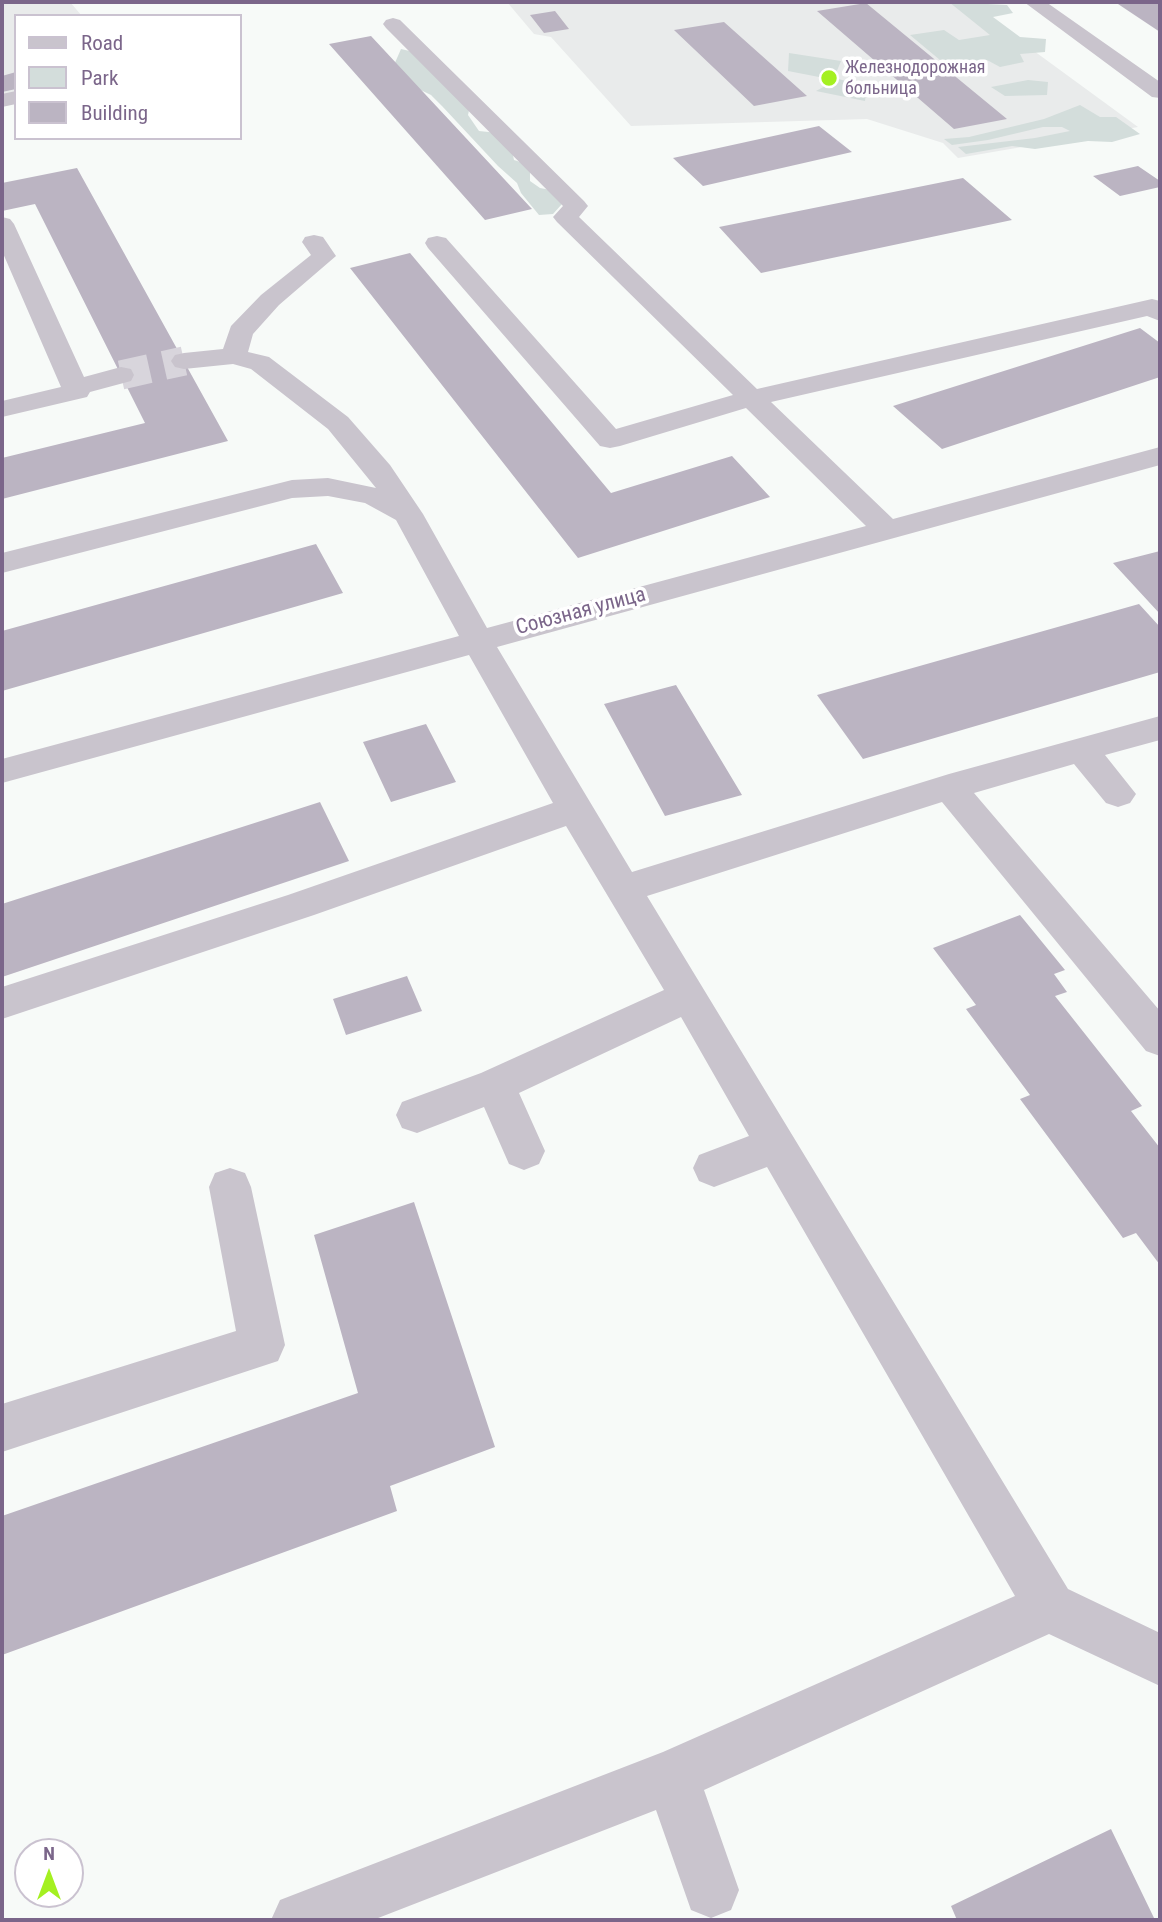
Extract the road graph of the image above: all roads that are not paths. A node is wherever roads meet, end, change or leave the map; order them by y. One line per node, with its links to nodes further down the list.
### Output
1 (1034, 2): 3 (street)
2 (393, 23): 12 (street)
3 (1160, 92)
4 (2, 224): 11 (street)
5 (314, 242): 8 (street)
6 (437, 243): 12 (street)
7 (1160, 313): 12 (street)
8 (234, 356): 9 (street); 15 (street)
9 (184, 361)
10 (121, 375): 11 (street)
11 (76, 387): 13 (street)
12 (752, 398): 16 (street)
13 (2, 409)
14 (1160, 456): 16 (street, Союзная улица)
15 (408, 514): 17 (street); 18 (street)
16 (887, 530): 18 (street, Союзная улица)
17 (2, 563)
18 (477, 640): 21 (street, Союзная улица); 24 (street)
19 (1160, 728): 20 (street)
20 (1081, 750): 22 (street); 23 (street)
21 (2, 771)
22 (949, 787): 25 (street); 28 (street)
23 (1118, 794)
24 (574, 809): 25 (street); 27 (street)
25 (624, 889): 26 (street)
26 (690, 996): 29 (street); 31 (street)
27 (2, 1003)
28 (1160, 1039)
29 (495, 1085): 30 (street); 32 (street)
30 (417, 1115)
31 (775, 1145): 33 (street); 36 (street)
32 (523, 1151)
33 (714, 1168)
34 (230, 1187): 35 (street)
35 (2, 1428)
36 (1050, 1607): 37 (street); 38 (street)
37 (1160, 1660)
38 (673, 1776): 39 (street); 40 (street)
39 (711, 1891)
40 (379, 1905): 41 (street)
41 (300, 1920)

